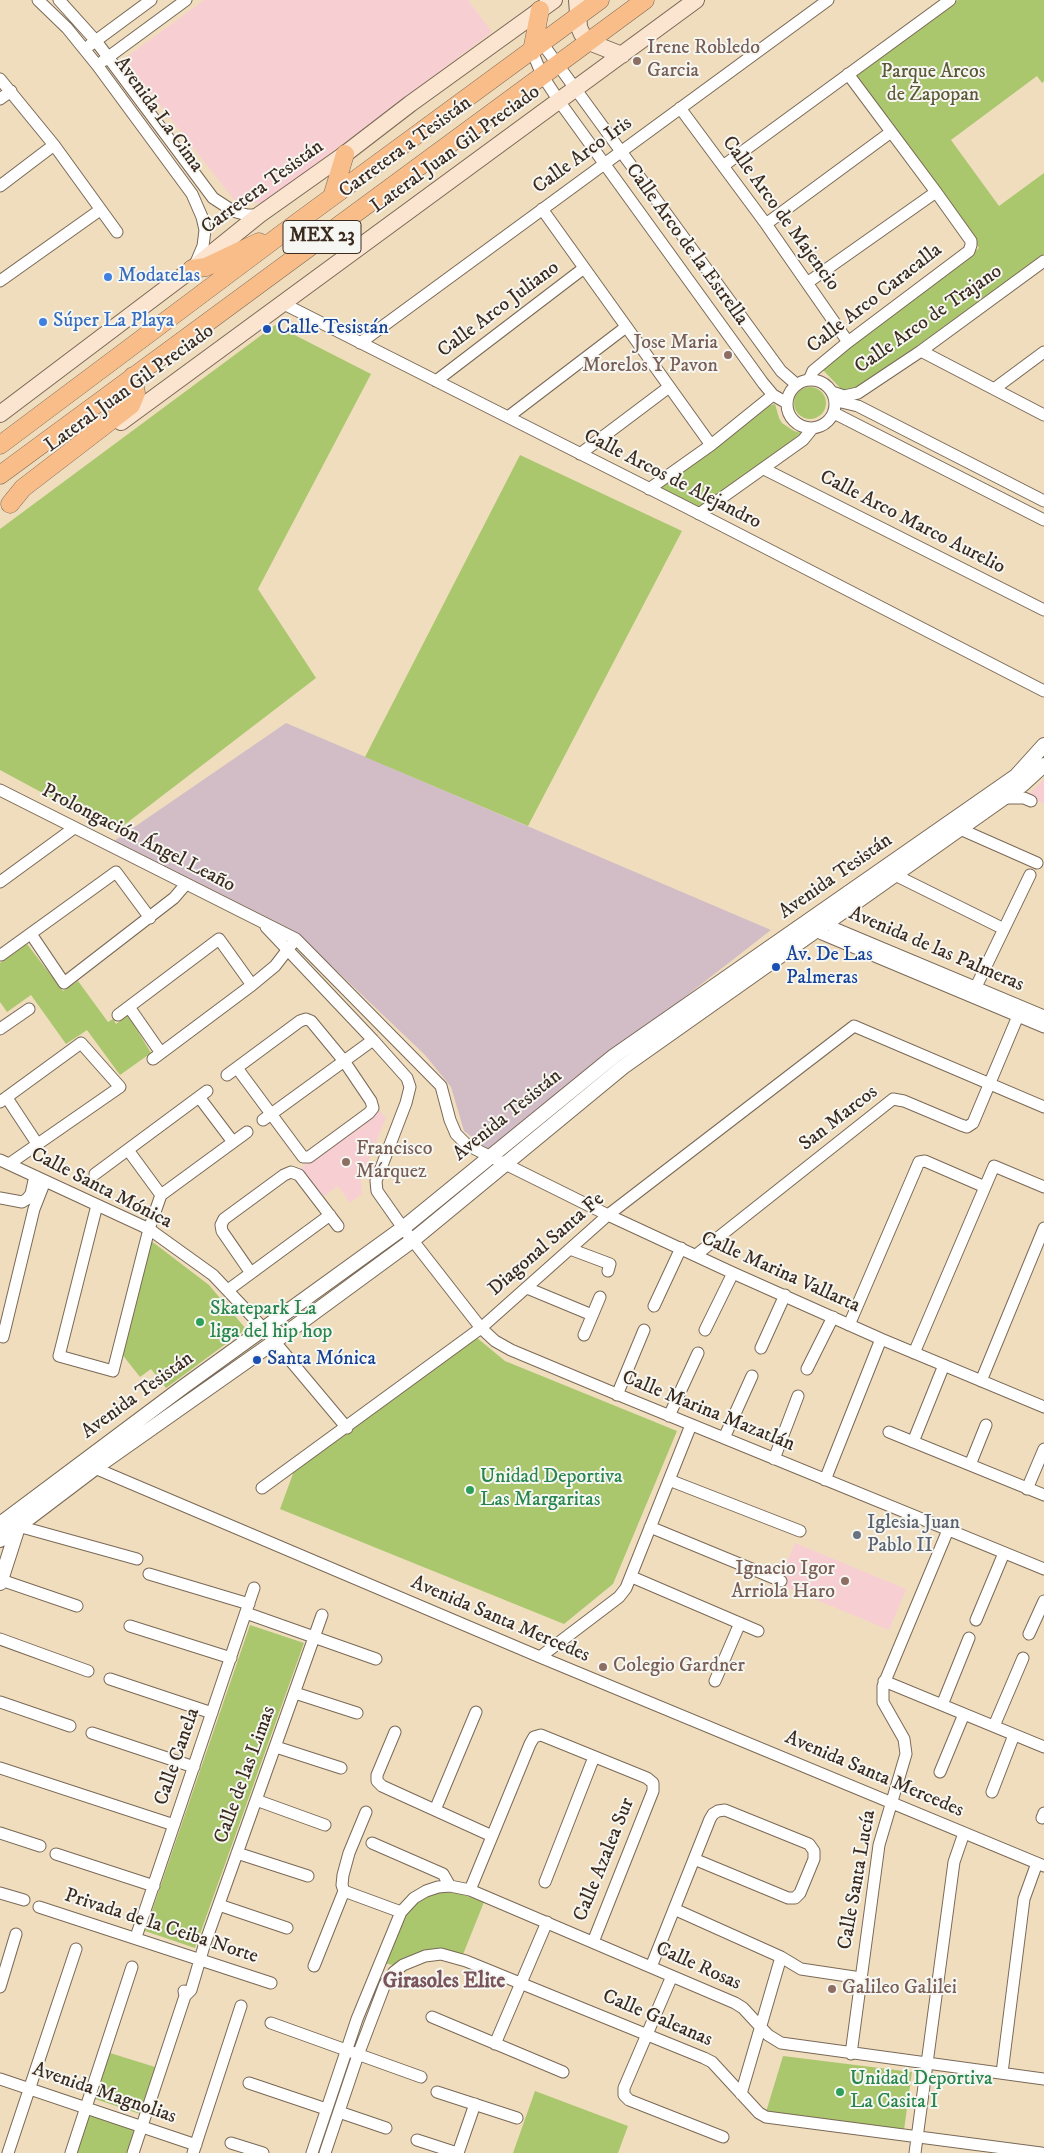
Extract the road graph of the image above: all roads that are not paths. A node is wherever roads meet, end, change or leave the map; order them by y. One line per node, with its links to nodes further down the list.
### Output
1 (38, 0): 15 (street, Avenida La Cima)
2 (59, 0): 12 (street, Avenida La Cima)
3 (151, 0): 12 (street)
4 (186, 0): 17 (street)
5 (600, 0): 11 (main road, Carretera a Tesistán / MEX 23)
6 (645, 0): 13 (main road, Carretera a Tesistán / MEX 23)
7 (696, 0): 16 (main road, Lateral Juan Gil Preciado)
8 (828, 0): 27 (street, Calle Arco Iris)
9 (948, 0): 21 (street)
10 (547, 5): 14 (main road); 31 (main road, Carretera Tesistán)
11 (577, 9): 13 (main road); 14 (main road, Carretera a Tesistán / MEX 23)
12 (96, 41): 15 (street); 17 (street, Avenida La Cima)
13 (589, 42): 16 (main road); 18 (main road, Carretera a Tesistán / MEX 23)
14 (537, 47): 18 (street, Calle Arco de la Estrella); 20 (street, Calle Arco de la Estrella); 38 (main road, Carretera a Tesistán / MEX 23)
15 (84, 49): 19 (street, Avenida La Cima)
16 (622, 55): 23 (main road, Lateral Juan Gil Preciado)
17 (108, 57): 19 (street); 34 (street, Avenida La Cima)
18 (557, 64): 20 (main road, Carretera a Tesistán / MEX 23); 23 (street, Calle Arco de la Estrella)
19 (97, 65): 35 (street, Avenida La Cima)
20 (542, 74): 26 (street, Calle Arco de la Estrella); 56 (main road, Carretera a Tesistán / MEX 23)
21 (848, 74): 28 (street); 33 (street)
22 (0, 79): 24 (street)
23 (575, 89): 26 (main road, Lateral Juan Gil Preciado); 30 (street, Calle Arco de la Estrella)
24 (11, 91): 25 (street); 29 (street)
25 (0, 99)
26 (559, 101): 32 (street, Calle Arco de la Estrella); 50 (main road, Lateral Juan Gil Preciado)
27 (680, 108): 30 (street, Calle Arco Iris); 33 (street, Calle Arco de Majencio)
28 (891, 132): 37 (street); 42 (street)
29 (54, 145): 36 (street); 40 (street)
30 (620, 152): 32 (street, Calle Arco Iris); 59 (street, Calle Arco de la Estrella)
31 (345, 154): 38 (main road); 41 (main road, Carretera Tesistán)
32 (604, 164): 39 (street, Calle Arco Iris); 62 (street, Calle Arco de la Estrella)
33 (723, 166): 42 (street, Calle Arco de Majencio)
34 (193, 171): 35 (street); 41 (street, Avenida La Cima)
35 (182, 180): 47 (street, Avenida La Cima)
36 (0, 186)
37 (936, 192): 49 (street); 52 (street, Calle Arco Caracalla)
38 (332, 197): 43 (main road, Carretera a Tesistán / MEX 23)
39 (542, 209): 46 (street); 53 (street, Calle Arco Iris)
40 (100, 210): 44 (street); 48 (street)
41 (259, 214): 47 (main road, Carretera Tesistán)
42 (766, 224): 49 (street, Calle Arco de Majencio)
43 (287, 230): 47 (main road); 70 (main road, Carretera a Tesistán / MEX 23)
44 (118, 232)
45 (1044, 261): 54 (street, Calle Arco de Trajano)
46 (584, 268): 51 (street); 58 (street, Calle Arco Juliano)
47 (192, 269): 66 (main road, Carretera Tesistán)
48 (0, 281)
49 (807, 283): 52 (street, Calle Arco de Majencio)
50 (282, 303): 53 (street, Calle Arcos de Alejandro); 77 (main road, Lateral Juan Gil Preciado)
51 (626, 328): 60 (street); 68 (street)
52 (848, 342): 57 (street, Calle Arco Caracalla)
53 (360, 343): 58 (street, Calle Arcos de Alejandro)
54 (921, 352): 61 (street); 63 (street, Calle Arco de Trajano)
55 (1044, 352): 61 (street)
56 (133, 376): 74 (main road, Carretera a Tesistán / MEX 23); 77 (main road)
57 (809, 380): 59 (street); 63 (street)
58 (436, 381): 68 (street, Calle Arcos de Alejandro)
59 (796, 385): 64 (street)
60 (669, 387): 71 (street); 72 (street)
61 (994, 389): 67 (street)
62 (773, 395): 64 (street, Calle Arco de la Estrella); 71 (street)
63 (834, 396): 65 (street); 76 (street)
64 (787, 403): 69 (street)
65 (834, 413): 69 (street); 79 (street)
66 (0, 414)
67 (1044, 415)
68 (508, 417): 72 (street, Calle Arcos de Alejandro)
69 (812, 429): 73 (street)
70 (0, 445)
71 (711, 445): 75 (street)
72 (580, 454): 75 (street, Calle Arcos de Alejandro)
73 (764, 469): 78 (street); 80 (street, Calle Arco Marco Aurelio)
74 (0, 475)
75 (649, 489): 78 (street, Calle Arcos de Alejandro)
76 (1044, 501)
77 (5, 507)
78 (699, 514): 81 (street, Calle Arcos de Alejandro)
79 (1044, 520)
80 (1044, 610)
81 (1044, 691)
82 (1044, 745): 96 (street, Avenida Tesistán)
83 (1044, 765): 85 (street, Avenida Tesistán)
84 (3, 795): 87 (street, Prolongación Ángel Leaño)
85 (1003, 798): 86 (street); 88 (street, Avenida Tesistán)
86 (1031, 801)
87 (74, 828): 92 (street); 93 (street, Prolongación Ángel Leaño)
88 (960, 829): 89 (street); 90 (street, Avenida Tesistán)
89 (1037, 863)
90 (895, 875): 96 (street, Avenida Tesistán); 97 (street)
91 (1030, 875): 97 (street)
92 (0, 882)
93 (186, 884): 94 (street); 95 (street, Prolongación Ángel Leaño)
94 (150, 918): 98 (street); 98 (street)
95 (259, 921): 99 (street, Prolongación Ángel Leaño); 100 (street, Prolongación Ángel Leaño)
96 (818, 921): 103 (street, Avenida de las Palmeras); 123 (street, Avenida Tesistán); 125 (street, Avenida Tesistán)
97 (1004, 928): 103 (street)
98 (31, 934): 101 (street)
99 (296, 939): 100 (street); 113 (street, Prolongación Ángel Leaño)
100 (288, 950): 102 (street); 111 (street, Prolongación Ángel Leaño)
101 (1, 955)
102 (252, 985): 104 (street); 104 (street)
103 (973, 992): 107 (street, Avenida de las Palmeras); 108 (street, Avenida de las Palmeras)
104 (128, 1007): 106 (street)
105 (29, 1008): 109 (street)
106 (118, 1015)
107 (1018, 1016): 110 (street, Avenida de las Palmeras); 115 (street, San Marcos)
108 (1044, 1016)
109 (2, 1024)
110 (1044, 1027)
111 (373, 1040): 112 (street); 114 (street, Prolongación Ángel Leaño)
112 (344, 1062): 118 (street); 118 (street); 118 (street)
113 (423, 1066): 114 (street); 123 (street, Prolongación Ángel Leaño)
114 (406, 1078): 136 (street)
115 (990, 1084): 117 (street); 134 (street, Diagonal Santa Fe); 142 (street, San Marcos)
116 (3, 1100): 121 (street); 121 (street)
117 (1044, 1107)
118 (267, 1118)
119 (247, 1132): 120 (street)
120 (233, 1142): 122 (street); 130 (street)
121 (38, 1145): 124 (street)
122 (128, 1150): 126 (street); 130 (street)
123 (490, 1156): 125 (street, Prolongación Ángel Leaño); 136 (street, Avenida Tesistán)
124 (4, 1162): 127 (street, Calle Santa Mónica)
125 (505, 1164): 134 (street, Calle Marina Vallarta); 139 (street, Avenida Tesistán)
126 (95, 1174)
127 (40, 1179): 131 (street); 132 (street, Calle Santa Mónica); 153 (street)
128 (985, 1187): 129 (street); 154 (street); 164 (street)
129 (1044, 1187)
130 (161, 1195): 138 (street)
131 (0, 1198)
132 (97, 1205): 138 (street, Calle Santa Mónica); 138 (street)
133 (330, 1215): 135 (street); 143 (street); 143 (street)
134 (608, 1215): 140 (street, Calle Marina Vallarta); 141 (street, Diagonal Santa Fe)
135 (338, 1226)
136 (403, 1228): 139 (street, Calle Marina Mazatlán); 156 (street, Avenida Tesistán)
137 (1044, 1228): 169 (street)
138 (148, 1229): 147 (street, Calle Santa Mónica)
139 (413, 1240): 155 (street, Calle Marina Mazatlán); 162 (street, Avenida Tesistán)
140 (681, 1248): 142 (street, Calle Marina Vallarta); 150 (street)
141 (570, 1249): 144 (street); 146 (street, Diagonal Santa Fe)
142 (696, 1255): 145 (street, Calle Marina Vallarta)
143 (251, 1272): 147 (street)
144 (608, 1272)
145 (733, 1273): 148 (street, Calle Marina Vallarta); 158 (street)
146 (527, 1288): 151 (street); 155 (street, Diagonal Santa Fe)
147 (228, 1290): 156 (street, Calle Santa Mónica)
148 (785, 1295): 152 (street, Calle Marina Vallarta); 163 (street)
149 (600, 1297): 151 (street)
150 (654, 1306)
151 (592, 1315): 159 (street)
152 (833, 1317): 154 (street, Calle Marina Vallarta); 167 (street)
153 (3, 1322): 160 (street)
154 (849, 1325): 161 (street, Calle Marina Vallarta)
155 (481, 1328): 170 (street, Calle Marina Mazatlán); 176 (street, Diagonal Santa Fe)
156 (264, 1329): 162 (street, Calle Santa Mónica); 182 (street, Avenida Tesistán)
157 (644, 1330): 170 (street)
158 (705, 1330)
159 (584, 1335)
160 (3, 1337)
161 (881, 1339): 164 (street, Calle Marina Vallarta); 186 (street)
162 (274, 1342): 176 (street, Calle Santa Mónica); 184 (street, Avenida Tesistán)
163 (761, 1348)
164 (914, 1353): 166 (street, Calle Marina Vallarta)
165 (698, 1354): 173 (street)
166 (944, 1366): 169 (street, Calle Marina Vallarta); 179 (street)
167 (807, 1369)
168 (752, 1376): 178 (street)
169 (981, 1381): 172 (street, Calle Marina Vallarta)
170 (617, 1394): 173 (street, Calle Marina Mazatlán)
171 (798, 1396): 181 (street)
172 (1044, 1405)
173 (669, 1416): 174 (street, Calle Marina Mazatlán)
174 (691, 1425): 178 (street, Calle Marina Mazatlán); 185 (street)
175 (986, 1426): 183 (street)
176 (347, 1428): 187 (street, Diagonal Santa Fe)
177 (889, 1432): 179 (street)
178 (724, 1438): 181 (street, Calle Marina Mazatlán)
179 (913, 1442): 183 (street)
180 (1044, 1449): 188 (street)
181 (774, 1459): 186 (street, Calle Marina Mazatlán)
182 (82, 1462): 184 (street, Avenida Santa Mercedes); 190 (street, Avenida Tesistán)
183 (970, 1465): 188 (street)
184 (95, 1468): 190 (street, Avenida Tesistán); 215 (street, Avenida Santa Mercedes)
185 (669, 1480): 191 (street); 193 (street)
186 (825, 1480): 192 (street, Calle Marina Mazatlán)
187 (262, 1488)
188 (1027, 1489): 189 (street)
189 (1044, 1495)
190 (8, 1523): 194 (street, Avenida Tesistán); 196 (street); 200 (street)
191 (650, 1527): 199 (street); 201 (street)
192 (948, 1530): 195 (street, Calle Marina Mazatlán); 221 (street)
193 (800, 1531)
194 (0, 1539)
195 (1004, 1553): 197 (street, Calle Marina Mazatlán); 207 (street)
196 (138, 1559)
197 (1044, 1569)
198 (149, 1574): 205 (street)
199 (632, 1576): 208 (street); 215 (street)
200 (0, 1581): 204 (street)
201 (781, 1581)
202 (254, 1588): 205 (street, Calle Canela)
203 (1044, 1601): 211 (street)
204 (78, 1606)
205 (248, 1609): 212 (street); 216 (street, Calle Canela)
206 (322, 1616): 212 (street, Calle de las Limas)
207 (976, 1620)
208 (740, 1623): 210 (street); 222 (street)
209 (130, 1626): 216 (street)
210 (758, 1631)
211 (1029, 1634)
212 (314, 1638): 218 (street); 223 (street, Calle de las Limas)
213 (969, 1638): 225 (street)
214 (0, 1639): 219 (street)
215 (540, 1657): 244 (street, Avenida Santa Mercedes)
216 (231, 1658): 227 (street, Calle Canela)
217 (1023, 1658): 231 (street)
218 (376, 1659)
219 (88, 1671)
220 (110, 1679): 227 (street)
221 (884, 1681): 225 (street); 244 (street, Calle Santa Lucía)
222 (715, 1682)
223 (295, 1693): 228 (street); 235 (street, Calle de las Limas)
224 (0, 1702): 230 (street)
225 (942, 1705): 229 (street)
226 (476, 1712): 245 (street)
227 (212, 1713): 238 (street, Calle Canela)
228 (357, 1714)
229 (964, 1714): 231 (street); 241 (street)
230 (70, 1726)
231 (994, 1726): 234 (street)
232 (395, 1732): 245 (street)
233 (92, 1733): 238 (street)
234 (1014, 1735): 236 (street); 242 (street)
235 (276, 1747): 240 (street); 243 (street, Calle de las Limas)
236 (1044, 1747)
237 (594, 1757): 251 (street); 259 (street); 274 (street, Calle Azalea Sur)
238 (194, 1767): 247 (street, Calle Canela)
239 (0, 1768): 247 (street)
240 (341, 1768)
241 (940, 1772)
242 (992, 1792)
243 (256, 1800): 248 (street); 254 (street, Calle de las Limas)
244 (891, 1802): 250 (street, Avenida Santa Mercedes); 282 (street, Calle Santa Lucía)
245 (435, 1810): 251 (street)
246 (366, 1812): 263 (street)
247 (174, 1825): 260 (street, Calle Canela)
248 (325, 1825)
249 (0, 1832): 253 (street)
250 (964, 1833): 257 (street, Avenida Santa Mercedes); 295 (street)
251 (492, 1836): 262 (street)
252 (372, 1843): 261 (street)
253 (40, 1846)
254 (237, 1853): 258 (street); 266 (street, Calle de las Limas)
255 (56, 1854): 260 (street)
256 (694, 1859): 256 (street); 268 (street)
257 (1041, 1865): 297 (street)
258 (308, 1876)
259 (544, 1882)
260 (154, 1886): 273 (street, Calle Canela)
261 (450, 1886): 262 (street, Calle Rosas); 269 (street, Calle Rosas)
262 (470, 1890): 270 (street, Calle Rosas)
263 (344, 1892): 269 (street); 278 (street)
264 (0, 1893): 265 (street)
265 (24, 1900)
266 (219, 1905): 271 (street); 277 (street, Calle de las Limas)
267 (39, 1906): 273 (street, Privada de la Ceiba Norte)
268 (674, 1909): 276 (street); 280 (street)
269 (400, 1912): 292 (street)
270 (547, 1922): 274 (street, Calle Rosas); 284 (street)
271 (287, 1928)
272 (16, 1934): 285 (street)
273 (136, 1937): 277 (street, Privada de la Ceiba Norte)
274 (593, 1942): 280 (street, Calle Rosas)
275 (76, 1949): 302 (street)
276 (781, 1957): 282 (street); 289 (street)
277 (198, 1959): 283 (street, Privada de la Ceiba Norte); 310 (street, Calle de las Limas)
278 (314, 1966)
279 (132, 1967): 306 (street)
280 (651, 1967): 281 (street, Calle Rosas)
281 (672, 1976): 289 (street, Calle Rosas); 290 (street)
282 (861, 1978): 293 (street, Calle Santa Lucía)
283 (271, 1983)
284 (521, 1983): 290 (street, Calle Galeanas); 291 (street); 294 (street, Calle Galeanas)
285 (0, 1987)
286 (241, 2006): 316 (street)
287 (432, 2017): 291 (street)
288 (271, 2023): 292 (street)
289 (761, 2027): 293 (street, Calle Rosas); 304 (street)
290 (647, 2034): 304 (street, Calle Galeanas); 312 (street)
291 (494, 2044): 296 (street)
292 (346, 2050): 294 (street); 307 (street)
293 (851, 2054): 295 (street, Calle Rosas)
294 (358, 2055): 298 (street); 308 (street)
295 (927, 2064): 297 (street, Calle Rosas); 313 (street)
296 (563, 2072)
297 (1002, 2073): 300 (street, Calle Rosas)
298 (421, 2077)
299 (0, 2079): 302 (street, Avenida Magnolias)
300 (1044, 2079)
301 (249, 2083): 307 (street)
302 (30, 2089): 306 (street, Avenida Magnolias); 317 (street)
303 (437, 2092): 305 (street)
304 (741, 2094): 313 (street, Calle Galeanas)
305 (475, 2104): 309 (street); 323 (street)
306 (86, 2108): 310 (street, Avenida Magnolias); 318 (street)
307 (326, 2109): 321 (street)
308 (339, 2112): 311 (street); 322 (street)
309 (517, 2118)
310 (142, 2127): 316 (street, Avenida Magnolias); 319 (street, Calle de las Limas)
311 (386, 2128)
312 (723, 2137)
313 (917, 2137): 324 (street); 325 (street, Calle Galeanas)
314 (417, 2140): 323 (street)
315 (231, 2143): 320 (street)
316 (194, 2149)
317 (8, 2153)
318 (71, 2153)
319 (133, 2153)
320 (263, 2153)
321 (312, 2153)
322 (325, 2153)
323 (457, 2153)
324 (915, 2153)
325 (1040, 2153)

